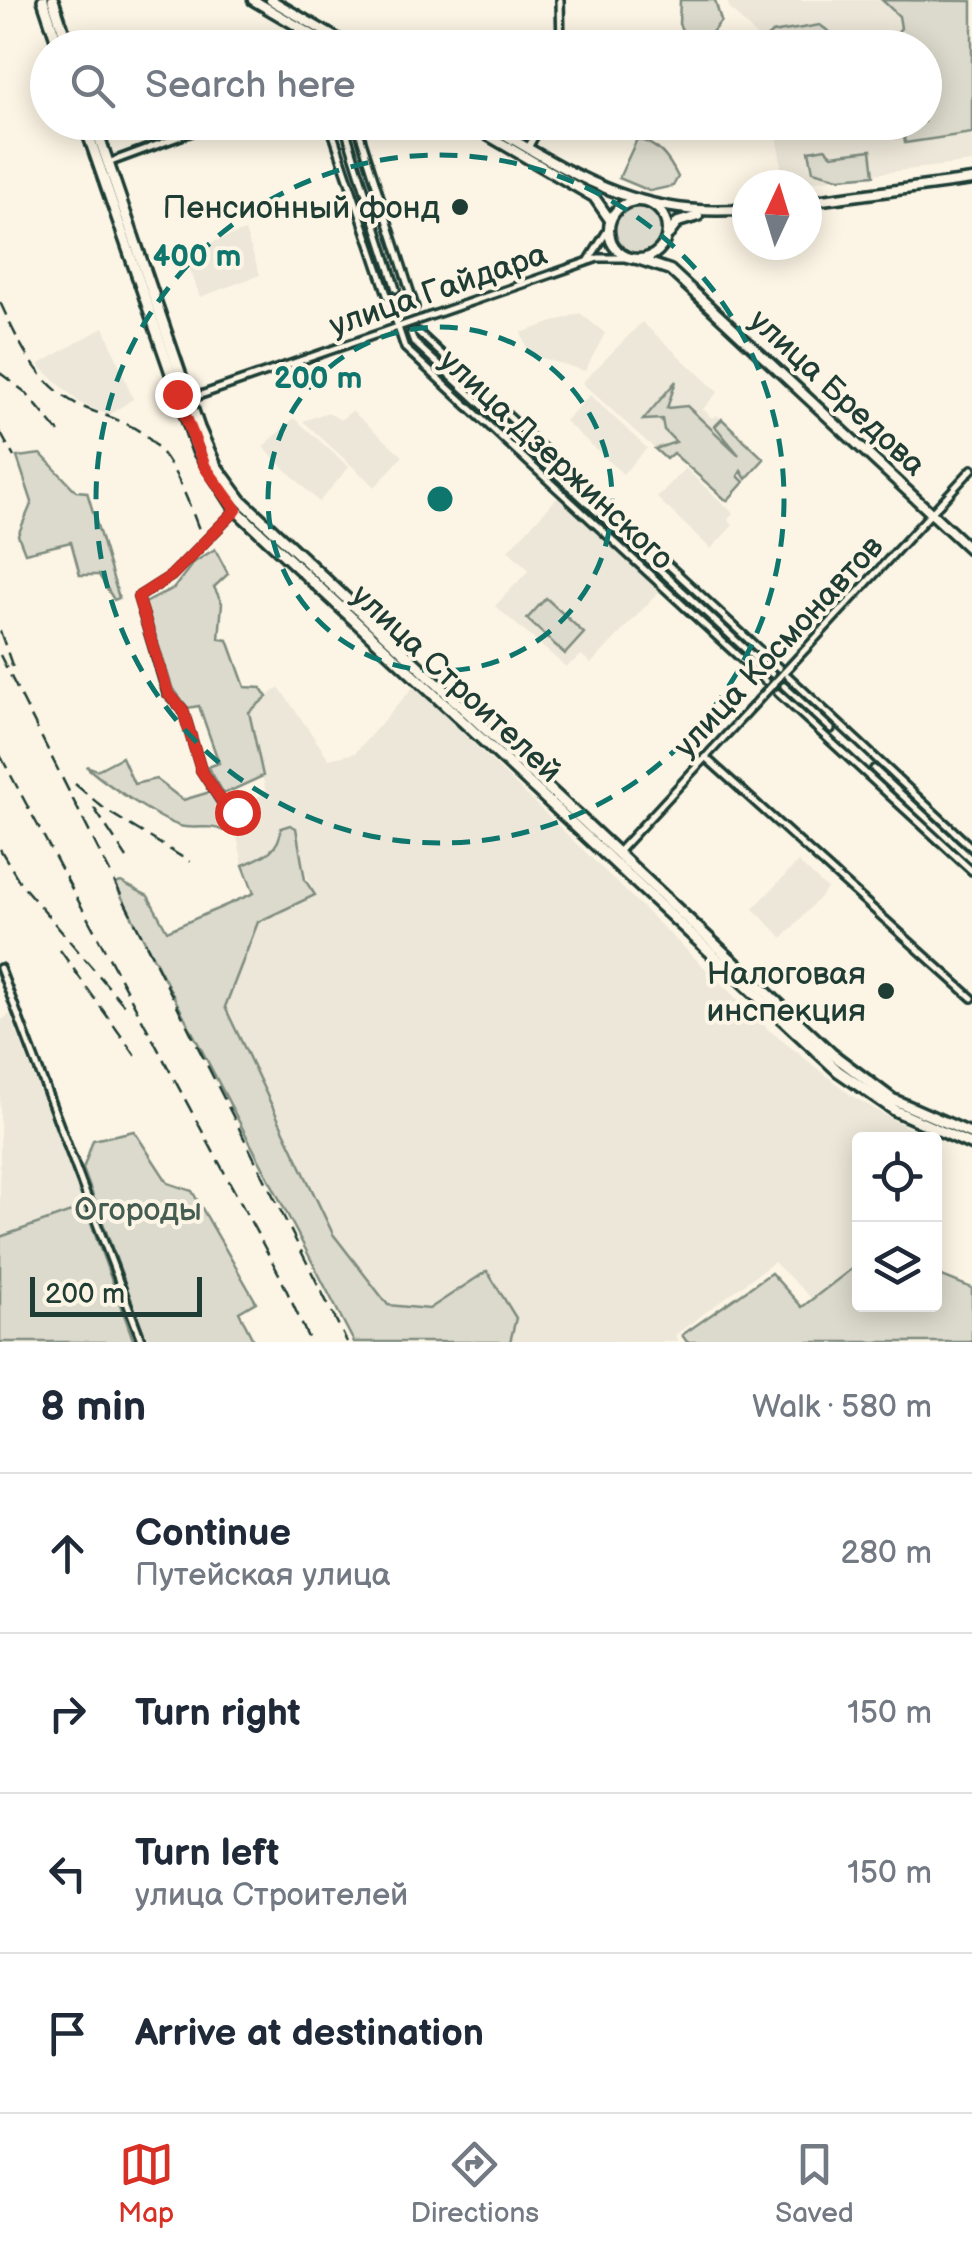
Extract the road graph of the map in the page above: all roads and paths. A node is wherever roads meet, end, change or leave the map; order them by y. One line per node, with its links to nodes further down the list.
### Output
1 (43, 0): 7 (main road)
2 (53, 0): 8 (main road)
3 (254, 0): 6 (street)
4 (270, 0): 11 (street)
5 (560, 0): 12 (street)
6 (300, 27): 9 (street); 10 (street)
7 (57, 30)
8 (60, 30)
9 (298, 30)
10 (305, 30)
11 (322, 30)
12 (561, 30)
13 (92, 140): 22 (main road, улица Строителей)
14 (98, 140): 22 (main road, улица Строителей)
15 (169, 140): 22 (street)
16 (335, 140): 35 (street, улица Дзержинского)
17 (349, 140): 33 (street)
18 (362, 140): 34 (street)
19 (505, 140): 21 (street)
20 (532, 140): 21 (street)
21 (526, 152): 25 (street); 28 (street)
22 (103, 164): 36 (main road, улица Строителей)
23 (972, 180): 24 (street)
24 (822, 200)
25 (646, 203): 27 (street); 28 (street); 29 (street)
26 (732, 211): 27 (street)
27 (708, 213): 29 (street)
28 (610, 225): 30 (street); 31 (street)
29 (666, 240): 30 (street); 32 (street)
30 (634, 258): 31 (street, улица Гайдара); 32 (street)
31 (588, 262): 35 (street, улица Гайдара)
32 (670, 270): 39 (street, улица Бредова)
33 (396, 289)
34 (415, 307)
35 (398, 327): 36 (street, улица Гайдара); 45 (street, улица Дзержинского)
36 (185, 401): 38 (main road, улица Строителей); 41 (main road, улица Строителей)
37 (972, 468): 39 (street, улица Космонавтов)
38 (236, 510): 41 (main road, улица Строителей); 51 (street)
39 (931, 513): 40 (street, улица Бредова); 49 (street, улица Космонавтов)
40 (972, 552)
41 (318, 579): 53 (main road, улица Строителей)
42 (780, 668): 43 (street, улица Дзержинского)
43 (772, 674)
44 (788, 676): 52 (street)
45 (765, 682)
46 (784, 686): 48 (street)
47 (778, 693): 55 (street)
48 (831, 729)
49 (706, 757): 53 (street, улица Космонавтов); 58 (street)
50 (874, 769): 54 (street)
51 (237, 812)
52 (972, 848)
53 (613, 857): 56 (main road, улица Строителей)
54 (972, 860)
55 (972, 871)
56 (709, 946): 59 (main road, улица Строителей); 60 (main road, улица Строителей)
57 (0, 968): 61 (street)
58 (972, 998)
59 (972, 1134)
60 (972, 1144)
61 (142, 1342)

